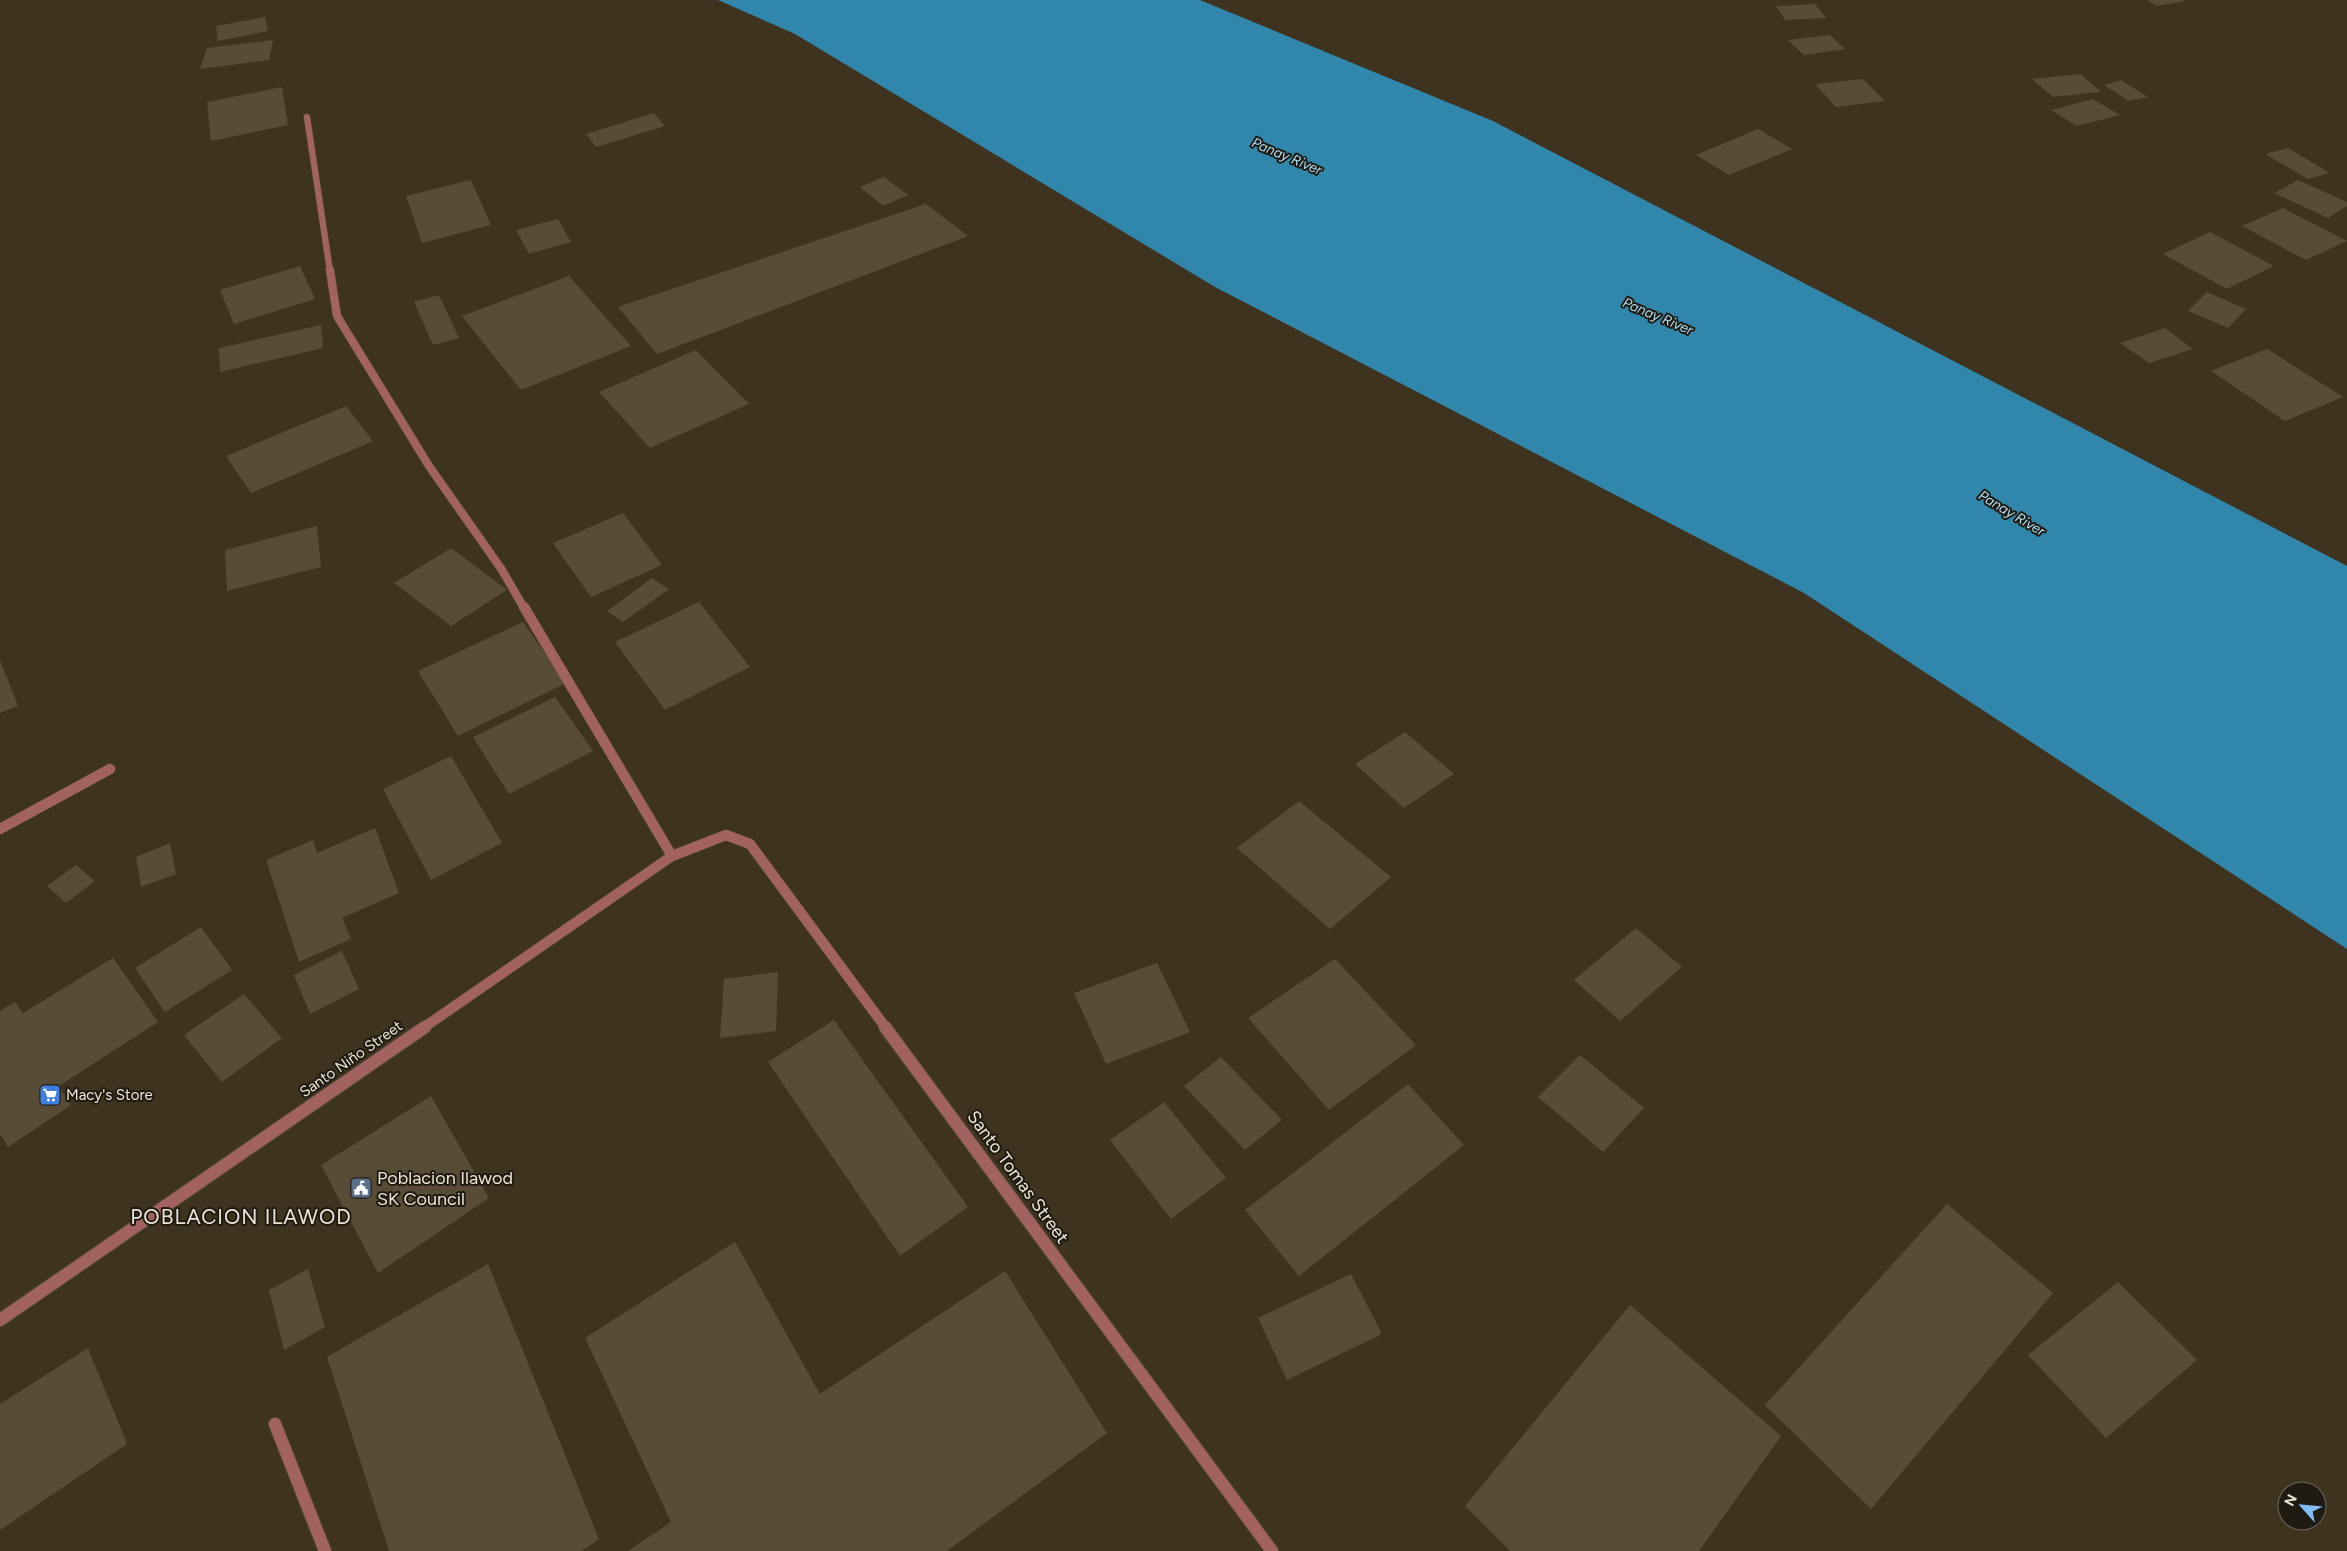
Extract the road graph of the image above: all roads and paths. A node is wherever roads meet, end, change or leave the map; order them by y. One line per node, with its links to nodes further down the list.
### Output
1 (307, 117): 5 (street)
2 (110, 768): 3 (street)
3 (0, 829)
4 (726, 835): 5 (street, Santo Niño Street); 9 (street, Santo Tomas Street)
5 (672, 856): 6 (street, Santo Niño Street)
6 (0, 1320)
7 (275, 1424): 8 (street)
8 (325, 1551)
9 (1272, 1551)

